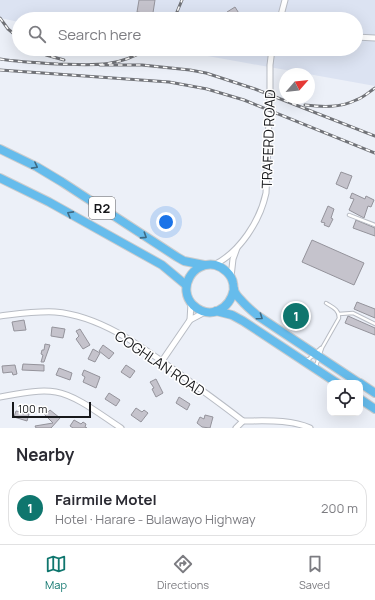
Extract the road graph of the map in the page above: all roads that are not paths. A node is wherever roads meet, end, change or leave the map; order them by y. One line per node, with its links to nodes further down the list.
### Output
1 (285, 0): 2 (street)
2 (282, 12)
3 (363, 37): 4 (street)
4 (375, 38)
5 (271, 56): 10 (street, TRAFERD ROAD)
6 (0, 149): 11 (highway, R2, one-way to 11)
7 (0, 178): 14 (highway, R2, one-way to 7)
8 (349, 215): 9 (lane)
9 (375, 226)
10 (238, 246): 12 (street, TRAFERD ROAD); 13 (street, TRAFERD ROAD)
11 (204, 265): 12 (highway, R2); 14 (highway)
12 (214, 265): 13 (highway)
13 (231, 277): 15 (highway)
14 (186, 285): 16 (highway)
15 (234, 289): 18 (highway); 24 (highway, one-way to 24)
16 (191, 303): 19 (highway); 22 (street)
17 (326, 303): 20 (lane)
18 (216, 311): 19 (highway); 26 (highway)
19 (206, 312): 22 (street)
20 (339, 314): 23 (lane); 24 (lane)
21 (0, 316): 25 (street, COGHLAN ROAD)
22 (190, 320): 25 (street)
23 (375, 324)
24 (317, 355): 26 (lane); 27 (lane); 29 (highway)
25 (162, 361): 35 (street, COGHLAN ROAD)
26 (304, 361): 27 (highway)
27 (315, 368): 28 (highway)
28 (333, 380)
29 (355, 380)
30 (363, 385): 31 (highway)
31 (375, 394)
32 (0, 397): 36 (street)
33 (363, 401): 34 (highway)
34 (375, 409)
35 (243, 421): 37 (street); 38 (street)
36 (121, 428)
37 (236, 428)
38 (310, 428)

